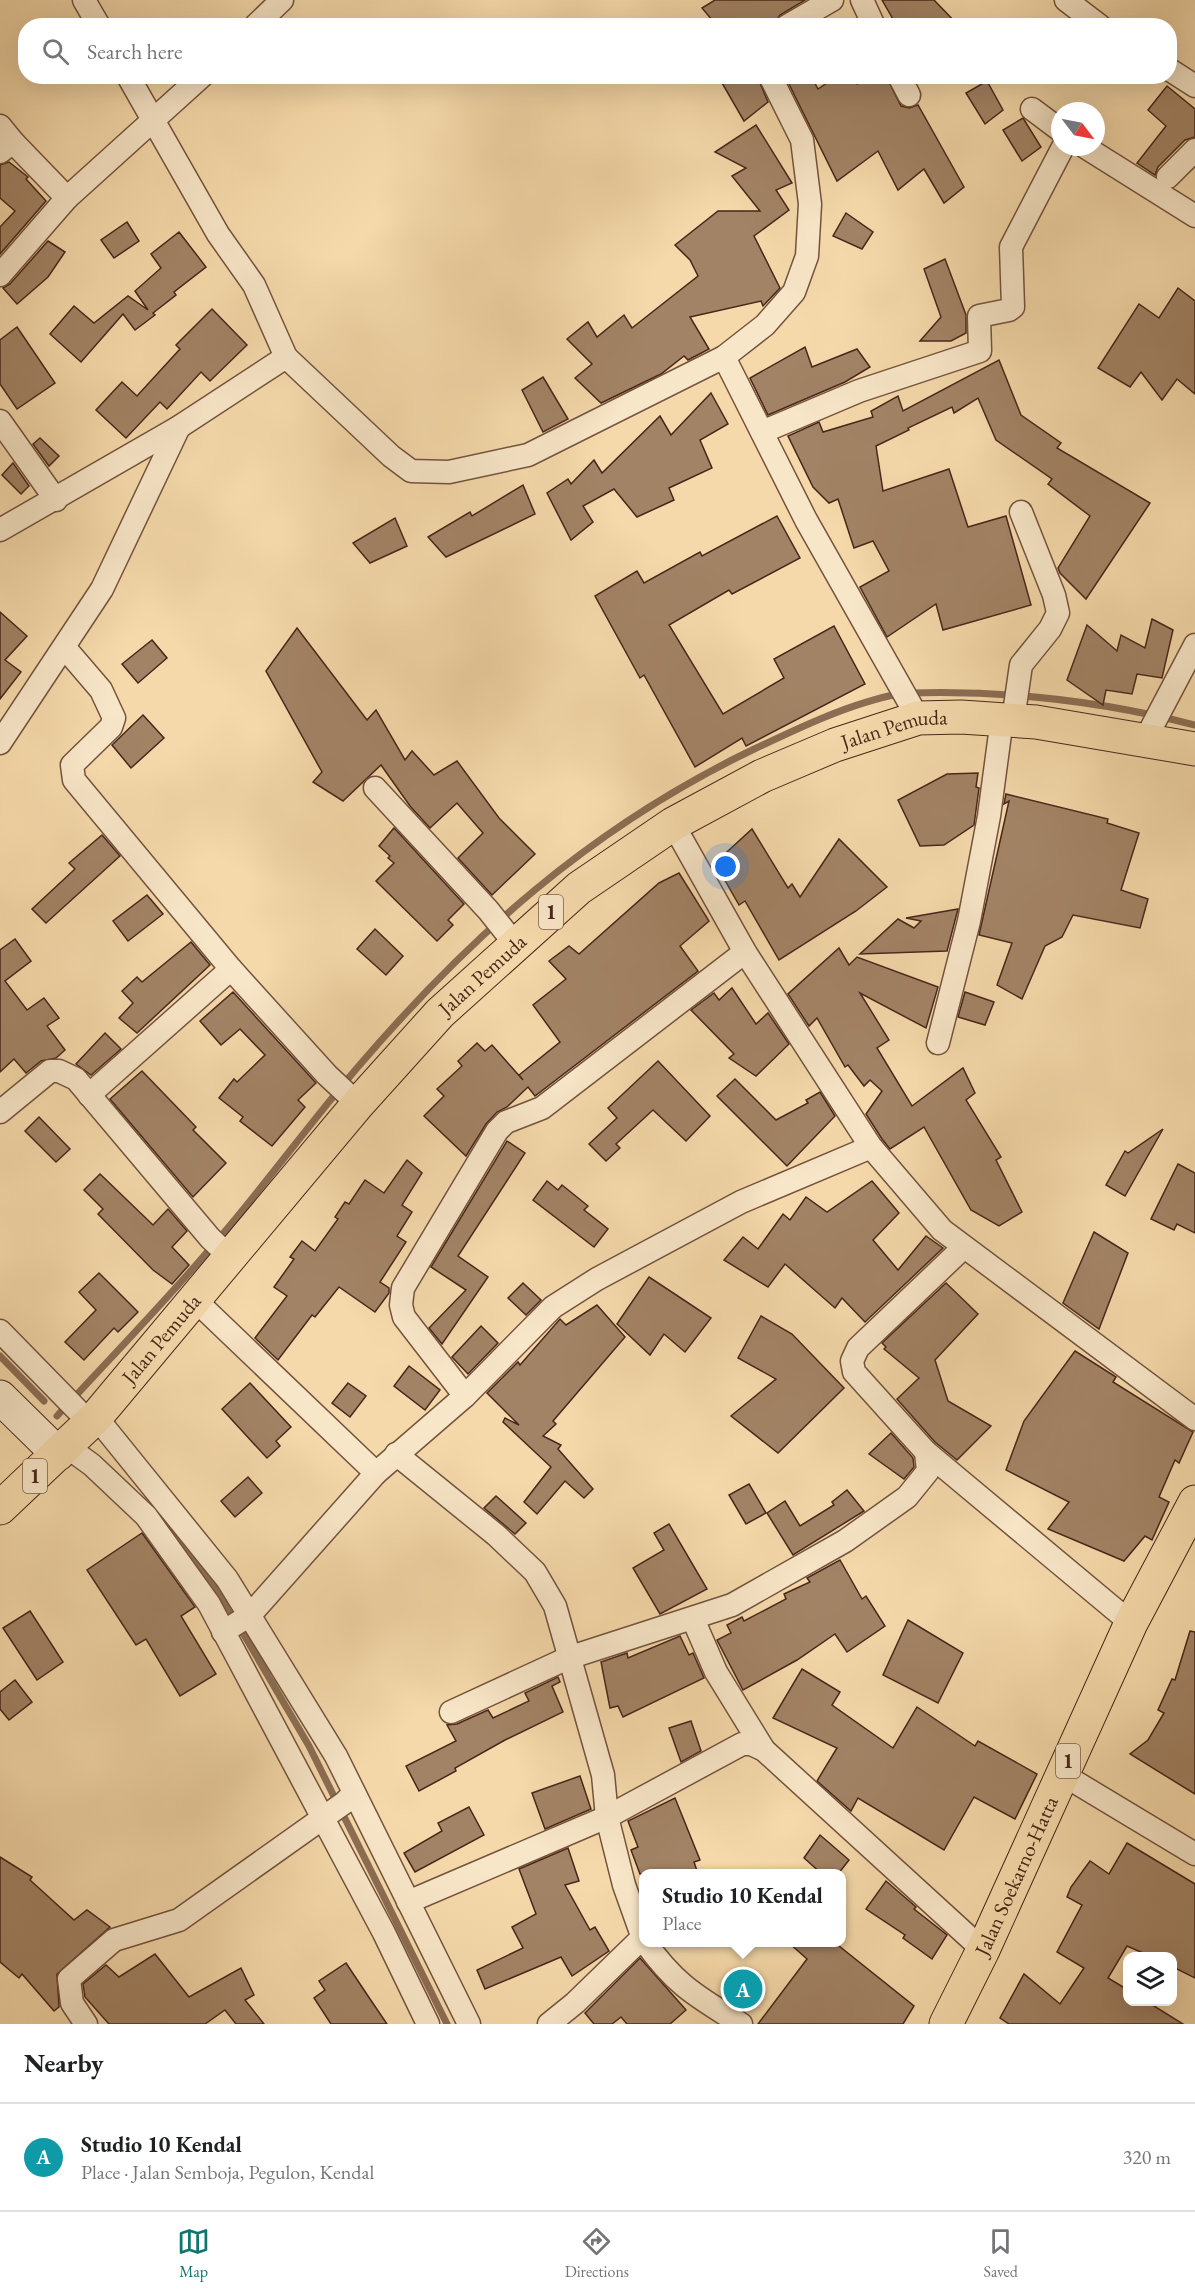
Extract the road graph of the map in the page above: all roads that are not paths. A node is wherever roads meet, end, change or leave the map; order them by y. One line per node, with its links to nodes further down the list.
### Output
1 (84, 0): 6 (street)
2 (282, 0): 7 (street)
3 (832, 0): 8 (street)
4 (862, 0): 9 (street)
5 (1066, 0): 10 (street)
6 (94, 18)
7 (263, 18)
8 (801, 18)
9 (870, 18)
10 (1090, 18)
11 (1177, 74): 15 (street)
12 (133, 84): 17 (street)
13 (194, 84): 17 (street)
14 (774, 84): 28 (street)
15 (1195, 86)
16 (1032, 109): 18 (street)
17 (154, 122): 24 (street); 27 (street)
18 (1051, 123)
19 (4, 140): 24 (street)
20 (1195, 150): 23 (street)
21 (1058, 156): 31 (street)
22 (1099, 156): 25 (street)
23 (1168, 177)
24 (67, 198): 26 (street)
25 (1195, 216)
26 (0, 275)
27 (286, 357): 28 (street); 30 (street)
28 (724, 357): 31 (street)
29 (0, 421): 32 (street)
30 (179, 427): 32 (street); 36 (street)
31 (762, 432): 37 (street)
32 (56, 500): 34 (street)
33 (1021, 512): 38 (street)
34 (0, 530)
35 (1195, 645): 39 (street)
36 (65, 648): 40 (street); 46 (street)
37 (914, 713): 38 (highway, Jalan Pemuda / 1); 43 (highway, Jalan Pemuda / 1)
38 (1010, 715): 39 (highway, Jalan Pemuda / 1); 47 (street)
39 (1149, 733): 41 (highway, Jalan Pemuda / 1)
40 (0, 743)
41 (1195, 749)
42 (375, 788): 44 (street)
43 (673, 824): 44 (highway, Jalan Pemuda / 1); 45 (street)
44 (511, 940): 49 (highway, Jalan Pemuda / 1)
45 (745, 952): 51 (street); 56 (street)
46 (231, 969): 48 (street); 49 (street)
47 (938, 1043)
48 (89, 1095): 50 (street); 53 (street)
49 (353, 1099): 53 (highway, Jalan Pemuda / 1)
50 (0, 1112)
51 (871, 1147): 52 (street); 56 (street)
52 (964, 1247): 58 (street); 60 (street)
53 (222, 1249): 54 (highway, Jalan Pemuda / 1)
54 (194, 1299): 59 (highway, Jalan Pemuda / 1); 62 (street)
55 (0, 1331): 59 (street)
56 (465, 1396): 61 (street)
57 (0, 1397): 59 (street)
58 (1195, 1419)
59 (75, 1426): 64 (highway, Jalan Pemuda / 1); 67 (street); 67 (street)
60 (926, 1452): 65 (street); 66 (street)
61 (396, 1454): 62 (street); 68 (street)
62 (376, 1473): 67 (street)
63 (1195, 1502): 66 (highway, Jalan Soekarno-Hatta / 1)
64 (0, 1508)
65 (693, 1619): 68 (street); 70 (street)
66 (1131, 1623): 71 (highway, Jalan Soekarno-Hatta / 1)
67 (237, 1624): 72 (street); 72 (street)
68 (568, 1658): 69 (street); 73 (street)
69 (451, 1712)
70 (764, 1750): 73 (street); 79 (street)
71 (1062, 1774): 74 (street); 79 (highway, Jalan Soekarno-Hatta / 1)
72 (336, 1807): 75 (street); 80 (street); 81 (street)
73 (607, 1817): 75 (street); 76 (street)
74 (1195, 1854)
75 (408, 1902): 82 (street)
76 (639, 1926)
77 (639, 1945): 83 (street)
78 (649, 1947): 84 (street)
79 (983, 1950): 85 (highway, Jalan Soekarno-Hatta / 1)
80 (86, 2024)
81 (428, 2024)
82 (469, 2024)
83 (549, 2024)
84 (741, 2024)
85 (946, 2024)

